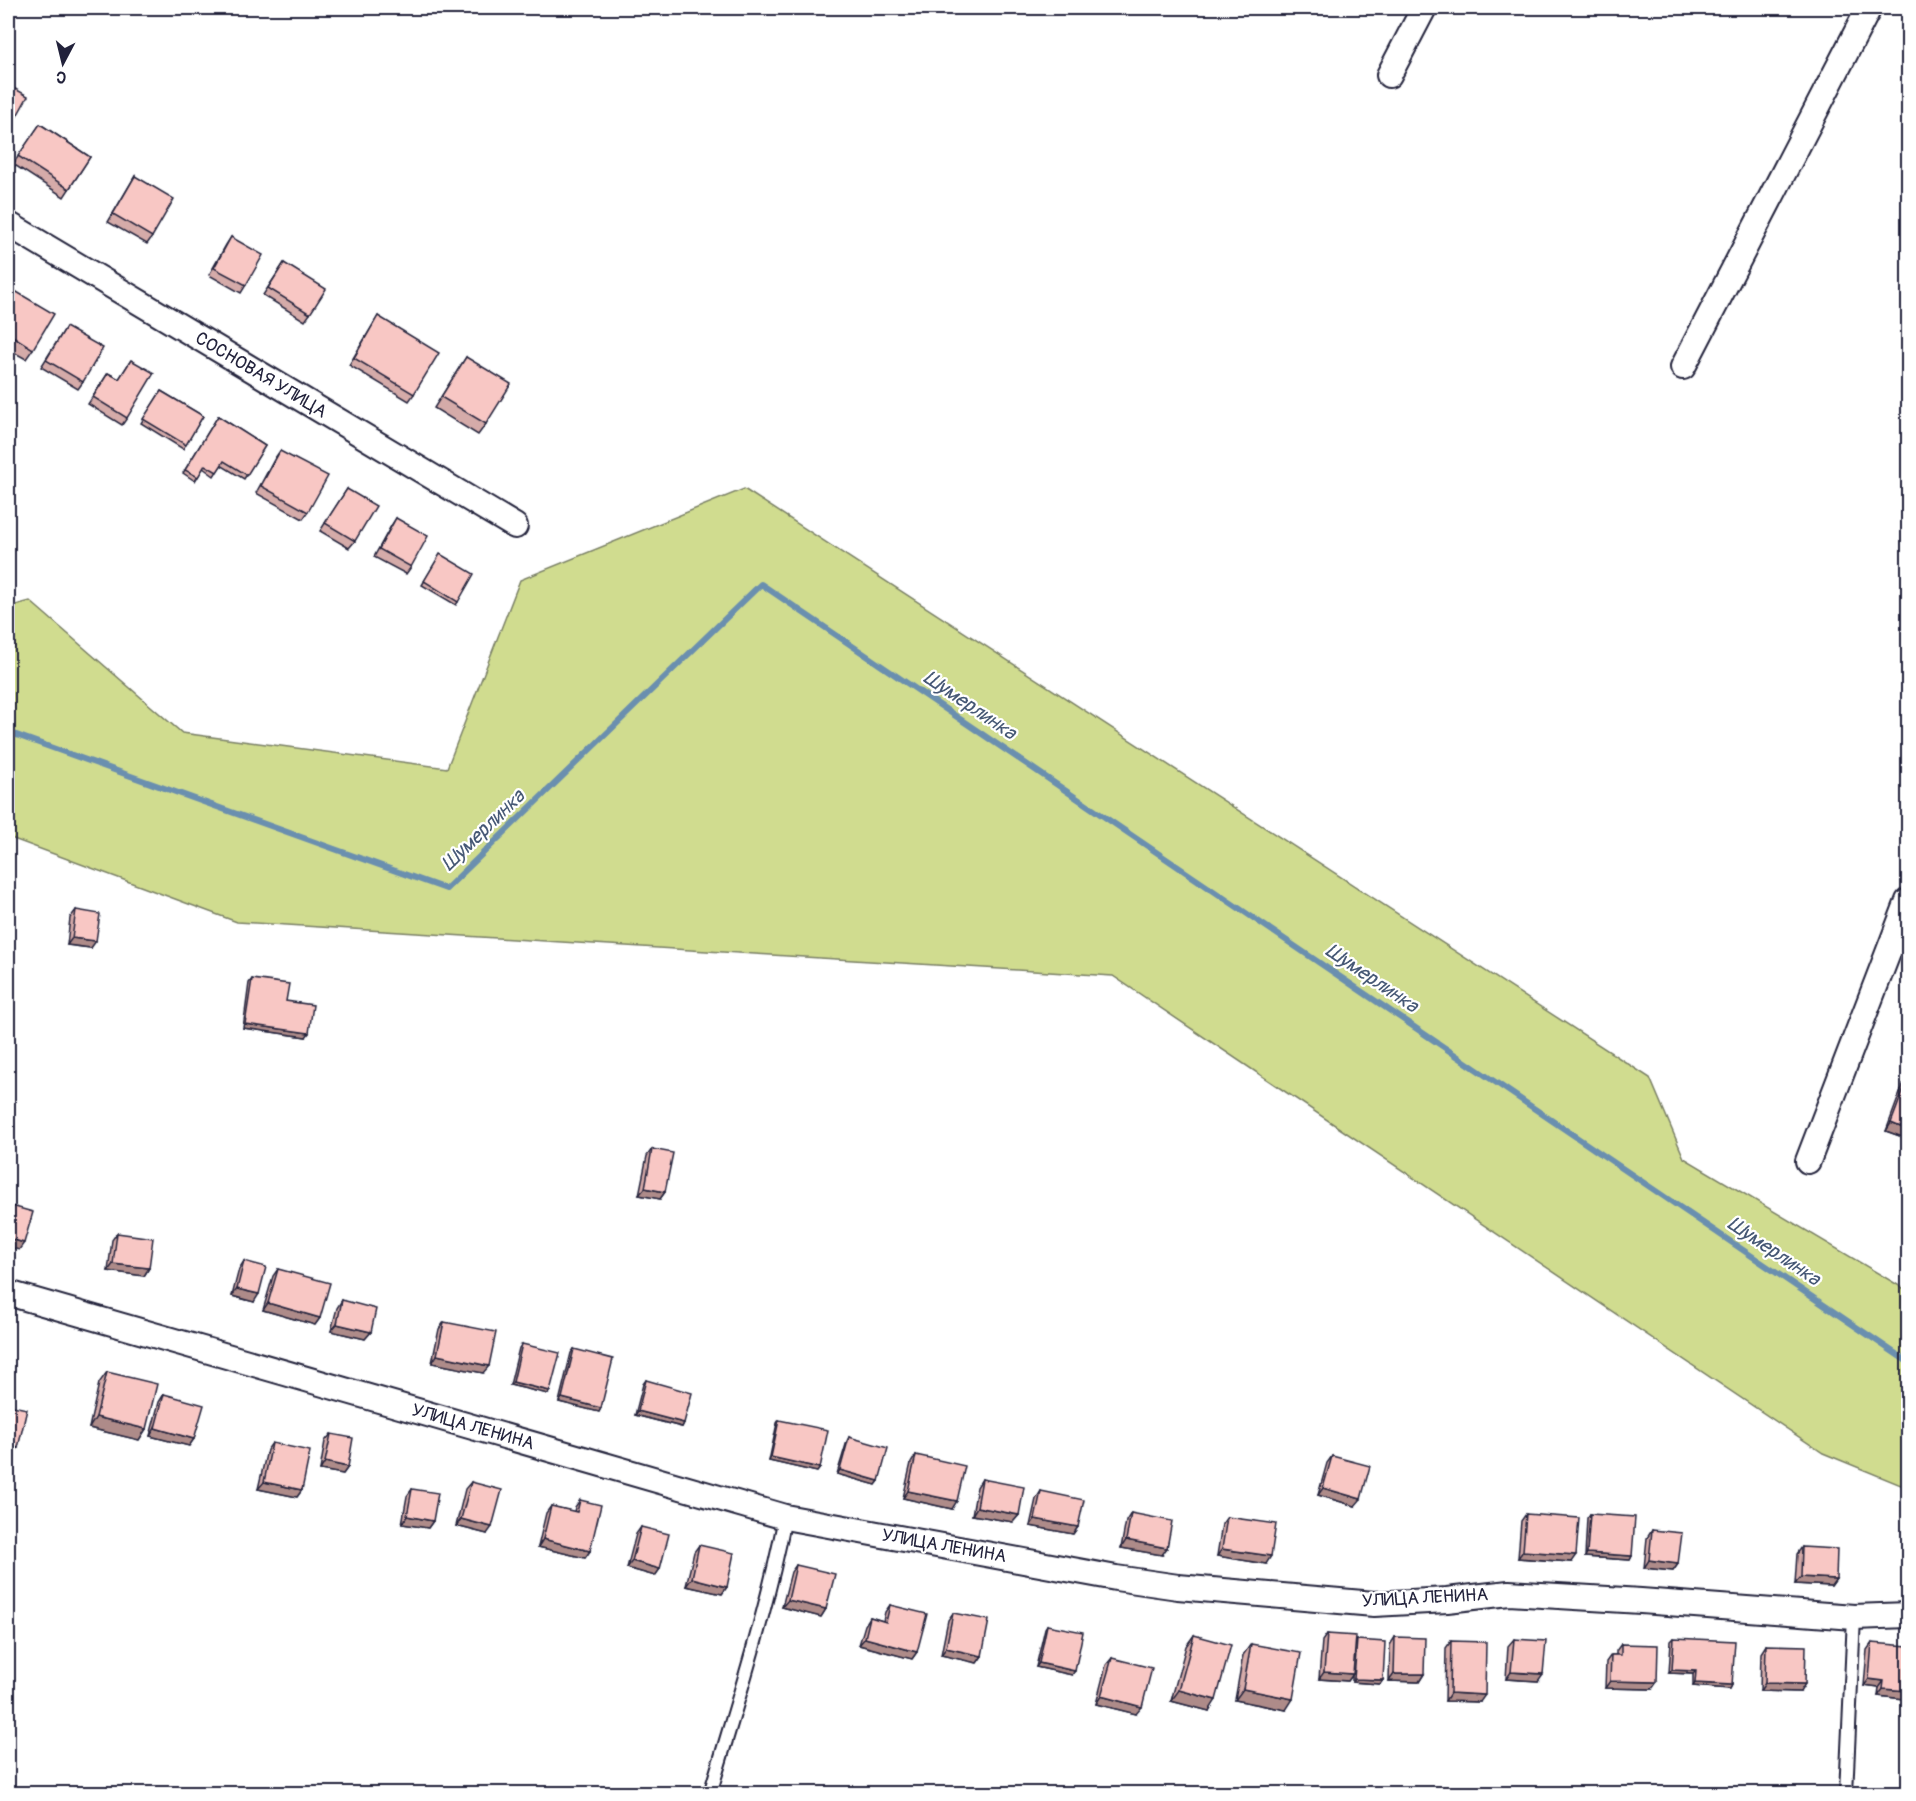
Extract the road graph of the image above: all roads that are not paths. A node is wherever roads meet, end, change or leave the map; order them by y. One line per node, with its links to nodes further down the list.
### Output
1 (1424, 8): 3 (street)
2 (1869, 8): 5 (street)
3 (1389, 75)
4 (8, 224): 6 (street, СОСНОВАЯ УЛИЦА)
5 (1683, 367)
6 (515, 526)
7 (1908, 901): 8 (street)
8 (1808, 1161)
9 (8, 1293): 10 (street, УЛИЦА ЛЕНИНА)
10 (785, 1517): 12 (street, УЛИЦА ЛЕНИНА); 13 (lane)
11 (1908, 1615): 12 (street, УЛИЦА ЛЕНИНА)
12 (1854, 1617): 14 (lane)
13 (710, 1794)
14 (1846, 1794)

